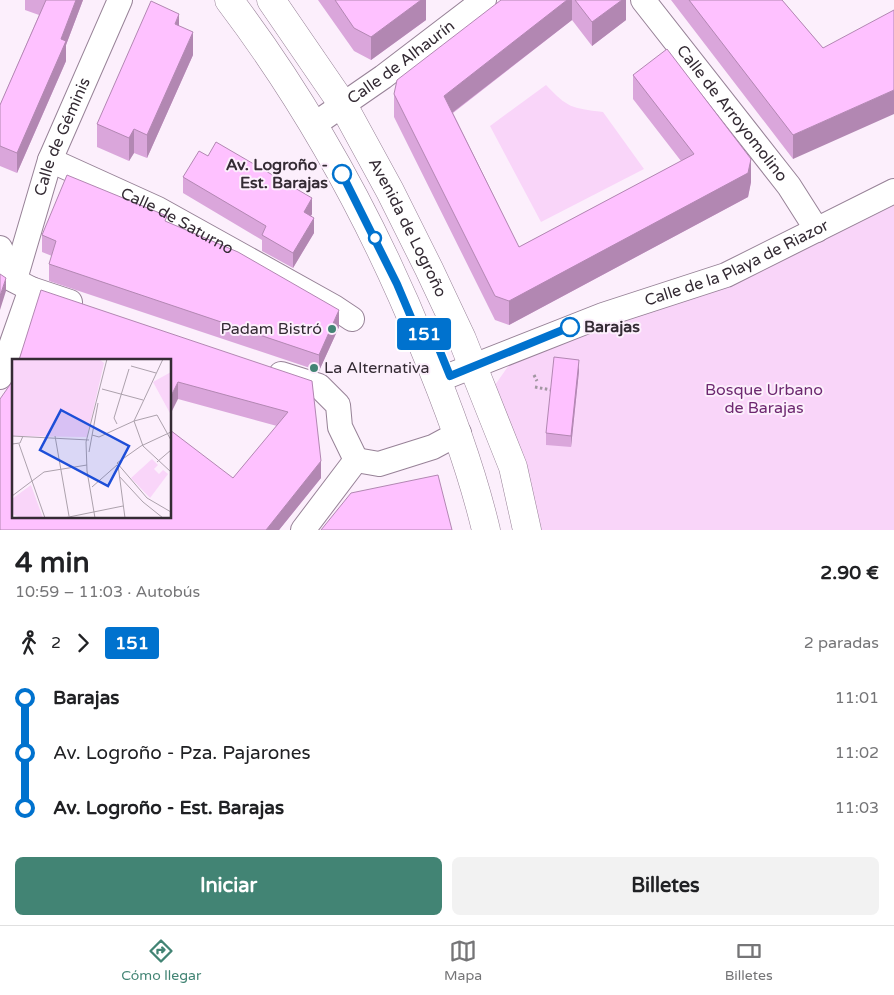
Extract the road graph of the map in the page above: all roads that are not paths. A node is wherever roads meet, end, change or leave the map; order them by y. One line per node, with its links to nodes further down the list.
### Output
1 (120, 0): 8 (street, Calle de Géminis)
2 (230, 0): 7 (main road, Avenida de Logroño)
3 (271, 0): 6 (main road, Avenida de Logroño)
4 (484, 0): 6 (street, Calle de Alhaurín)
5 (643, 0): 10 (street, Calle de Arroyomolino)
6 (343, 105): 7 (street, Calle de Alhaurín); 16 (main road, Avenida de Logroño)
7 (315, 124): 16 (main road, Avenida de Logroño)
8 (50, 160): 12 (street, Calle de Géminis); 14 (street, Calle de Saturno)
9 (894, 191): 10 (street, Calle de la Playa de Riazor)
10 (817, 230): 16 (street, Calle de la Playa de Riazor)
11 (0, 248): 12 (street)
12 (15, 280): 13 (street); 17 (street, Calle de Géminis)
13 (94, 311)
14 (352, 319)
15 (256, 366): 19 (street)
16 (454, 375): 18 (main road, Avenida de Logroño); 22 (main road, Avenida de Logroño)
17 (0, 377)
18 (459, 433): 19 (street); 21 (main road, Avenida de Logroño)
19 (356, 460): 20 (street)
20 (303, 530)
21 (486, 530)
22 (527, 530)

